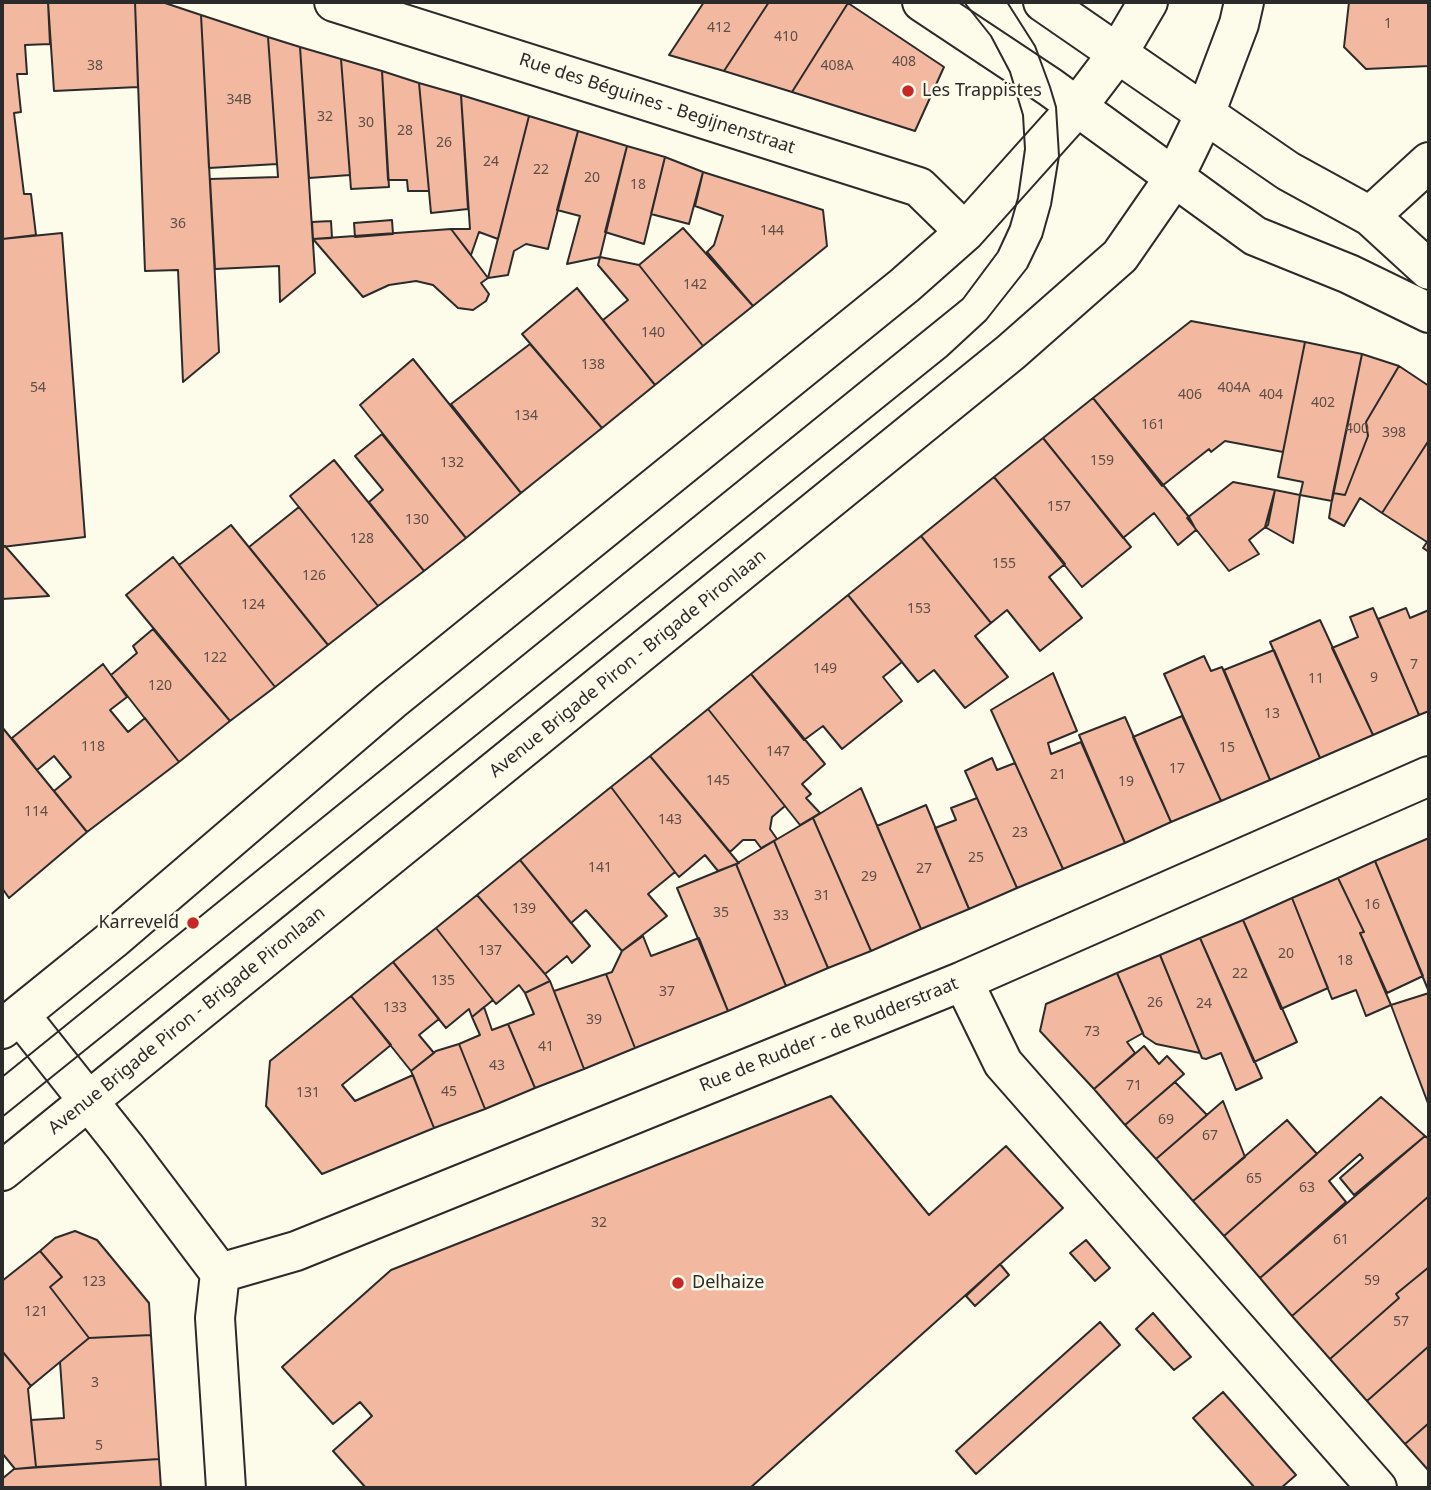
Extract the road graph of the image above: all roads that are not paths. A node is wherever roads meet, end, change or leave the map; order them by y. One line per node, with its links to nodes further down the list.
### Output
1 (334, 2): 12 (street, Rue des Béguines - Begijnenstraat)
2 (922, 2): 7 (street)
3 (1043, 2): 6 (street)
4 (1148, 2): 6 (street)
5 (1244, 2): 8 (street, Avenue Brigade Piron - Brigade Pironlaan)
6 (1118, 53): 7 (street); 8 (street)
7 (1077, 107): 10 (street); 12 (street)
8 (1205, 114): 10 (street, Avenue Brigade Piron - Brigade Pironlaan); 11 (street)
9 (1429, 162): 11 (street)
10 (1174, 178): 14 (street); 18 (street, Avenue Brigade Piron - Brigade Pironlaan)
11 (1370, 216): 13 (street)
12 (965, 232): 17 (street)
13 (1429, 270)
14 (1429, 313)
15 (1429, 775): 16 (street, Rue de Rudder - de Rudderstraat)
16 (963, 981): 20 (street, Rue de Rudder - de Rudderstraat); 22 (street)
17 (11, 1022): 18 (street)
18 (89, 1102): 19 (street, Avenue Brigade Piron - Brigade Pironlaan); 20 (street)
19 (2, 1171)
20 (220, 1273): 21 (street)
21 (226, 1488)
22 (1377, 1488)

